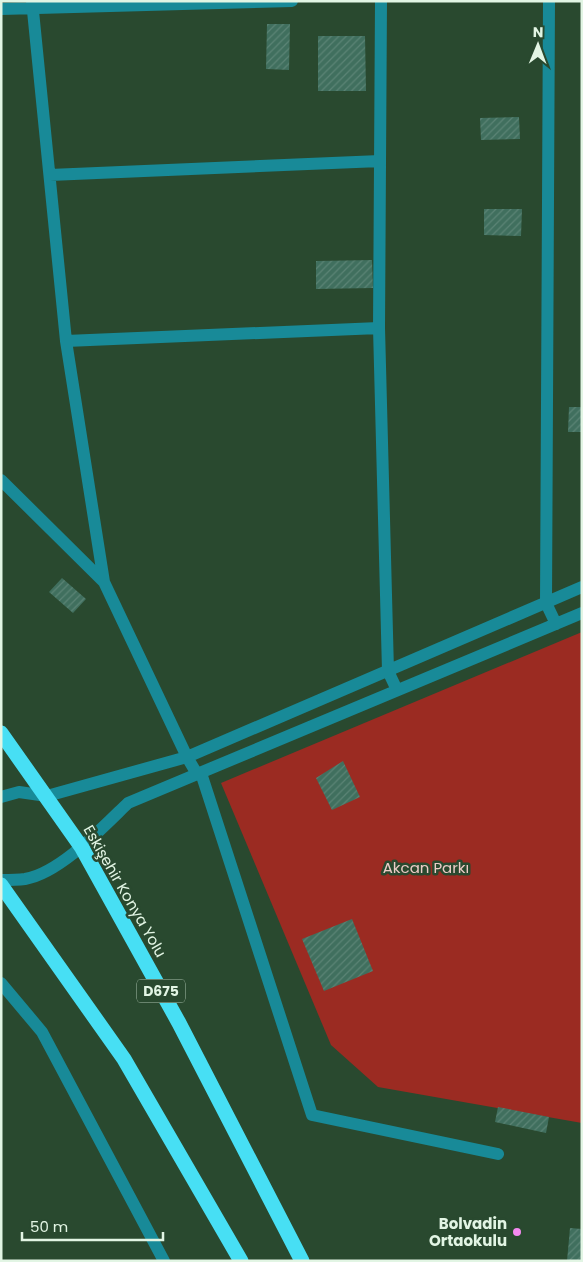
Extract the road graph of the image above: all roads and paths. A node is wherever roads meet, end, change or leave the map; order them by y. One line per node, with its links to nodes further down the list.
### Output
1 (292, 1): 4 (street)
2 (381, 1): 7 (street)
3 (549, 1): 14 (street)
4 (204, 2): 5 (street)
5 (32, 5): 6 (street); 8 (street)
6 (1, 9)
7 (380, 161): 8 (street); 9 (street)
8 (50, 175): 10 (street)
9 (379, 328): 10 (street); 17 (street)
10 (66, 341): 12 (street)
11 (1, 480): 12 (street)
12 (104, 582): 20 (street)
13 (582, 587): 14 (street)
14 (546, 603): 16 (street); 17 (street)
15 (582, 613): 16 (street)
16 (556, 624): 18 (street)
17 (388, 671): 18 (street); 20 (street)
18 (397, 690): 21 (street)
19 (1, 733): 23 (highway, Eskişehir Konya Yolu / D675)
20 (186, 757): 21 (street); 23 (street)
21 (199, 774): 24 (street); 28 (street)
22 (1, 796): 23 (street)
23 (47, 796): 24 (highway, Eskişehir Konya Yolu / D675)
24 (82, 848): 25 (street); 31 (highway, Eskişehir Konya Yolu / D675)
25 (1, 880)
26 (1, 885): 30 (highway)
27 (1, 983): 29 (street)
28 (498, 1154)
29 (164, 1261)
30 (241, 1261)
31 (302, 1261)

